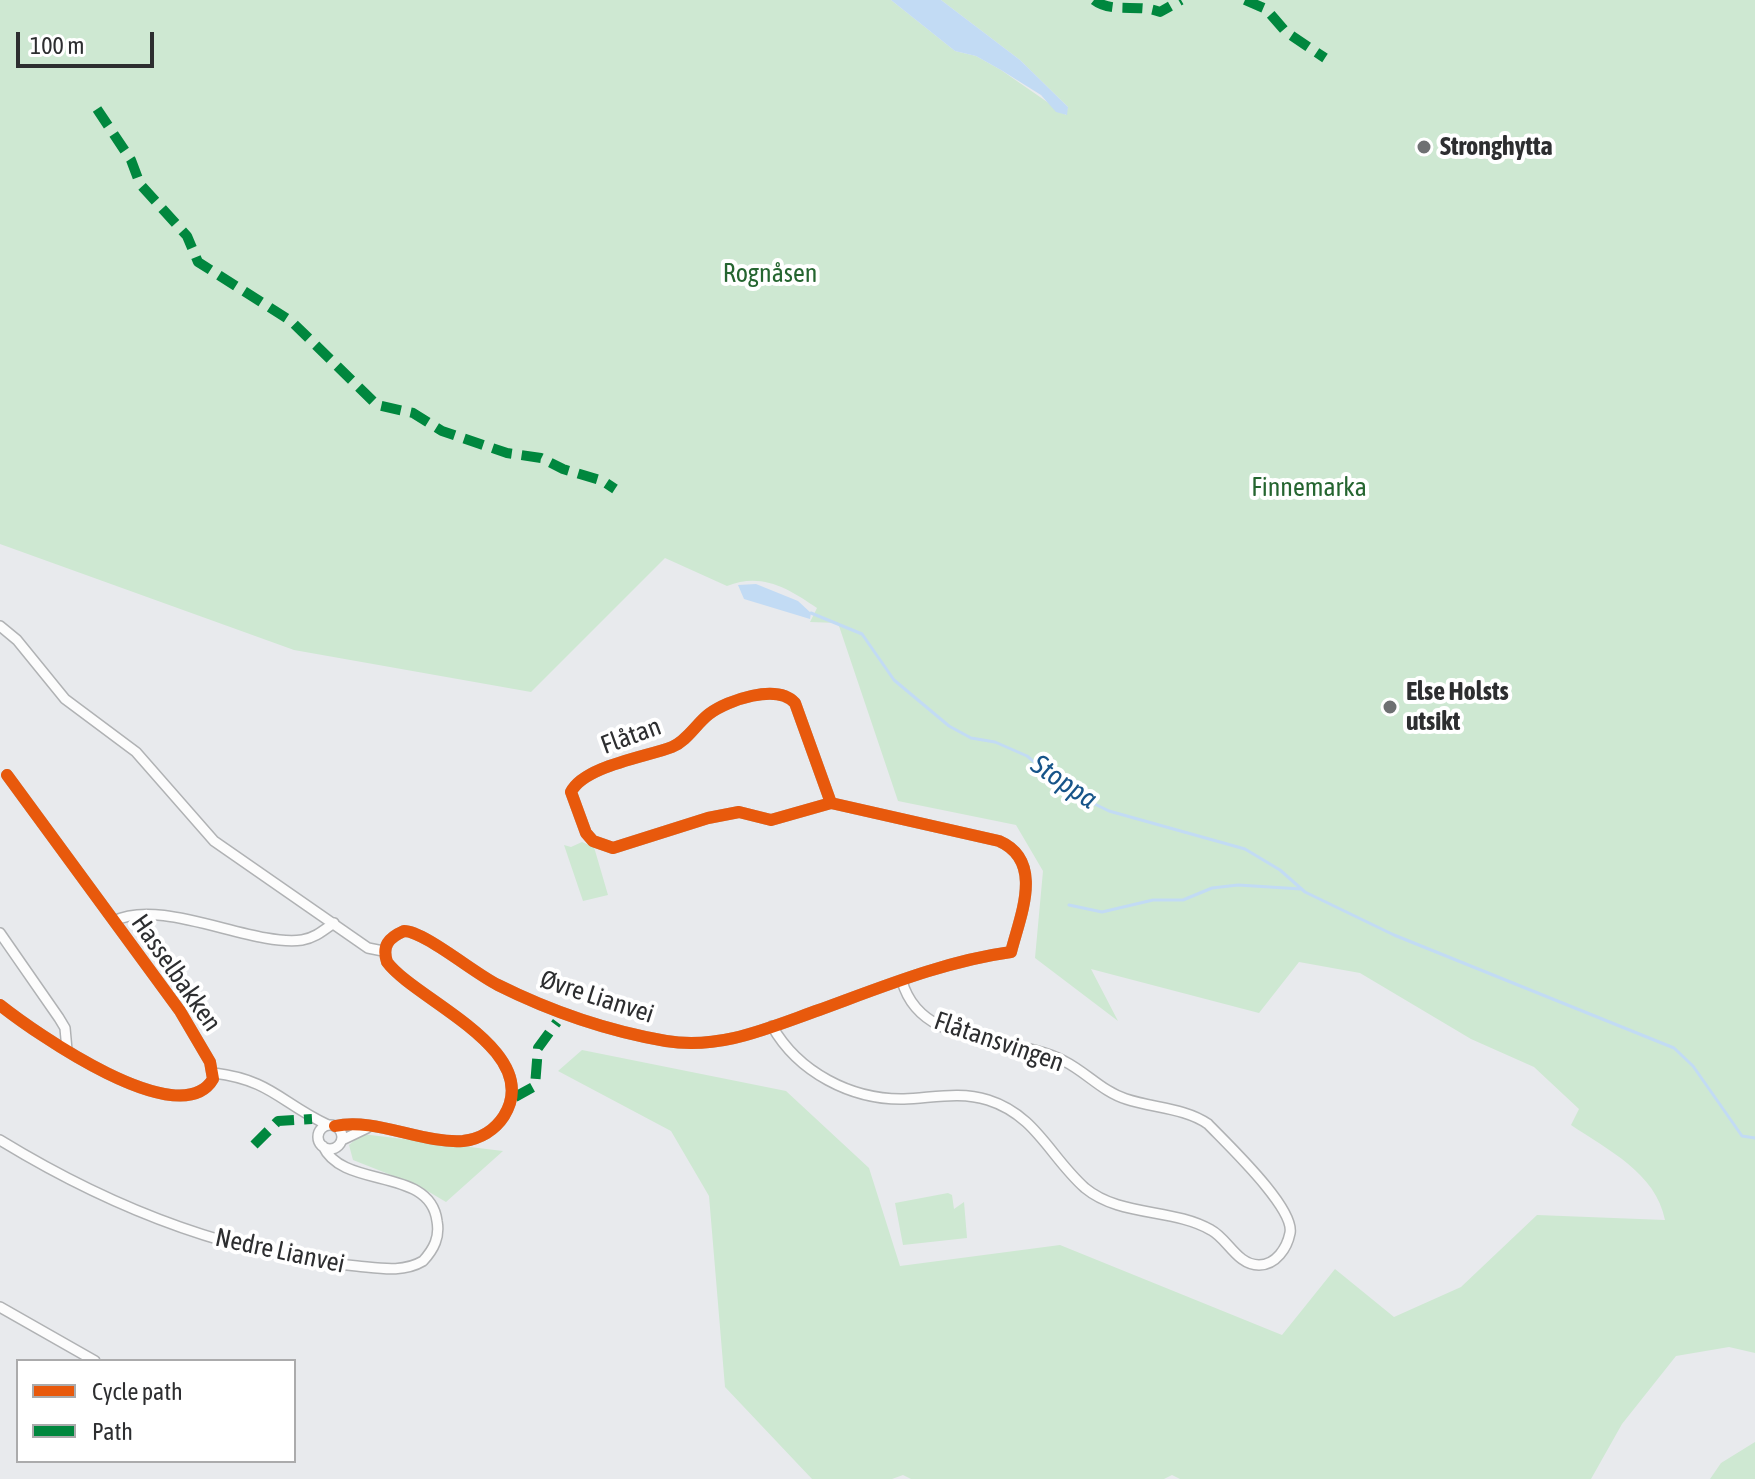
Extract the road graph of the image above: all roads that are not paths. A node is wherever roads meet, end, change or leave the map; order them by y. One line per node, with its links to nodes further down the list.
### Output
1 (0, 626): 5 (street)
2 (7, 775): 4 (street, Hasselbakken)
3 (831, 803): 3 (street, Flåtan); 8 (street, Flåtan)
4 (114, 921): 5 (street); 13 (street, Hasselbakken)
5 (334, 923): 7 (street)
6 (0, 933): 12 (street)
7 (383, 951): 11 (street, Øvre Lianvei); 16 (street)
8 (1011, 952): 9 (street, Øvre Lianvei)
9 (902, 981): 11 (street, Øvre Lianvei); 11 (street, Flåtansvingen)
10 (0, 1005): 12 (street, Hasselbakken)
11 (772, 1026)
12 (67, 1050): 13 (street, Hasselbakken)
13 (214, 1073): 14 (street)
14 (312, 1119): 15 (street); 18 (street)
15 (332, 1126): 16 (street); 18 (street); 19 (street)
16 (367, 1128): 19 (street)
17 (0, 1140): 20 (street, Nedre Lianvei)
18 (320, 1141): 19 (street); 20 (street, Nedre Lianvei)
19 (340, 1143): 20 (street)
20 (345, 1167)
21 (0, 1307): 22 (street)
22 (91, 1359)

